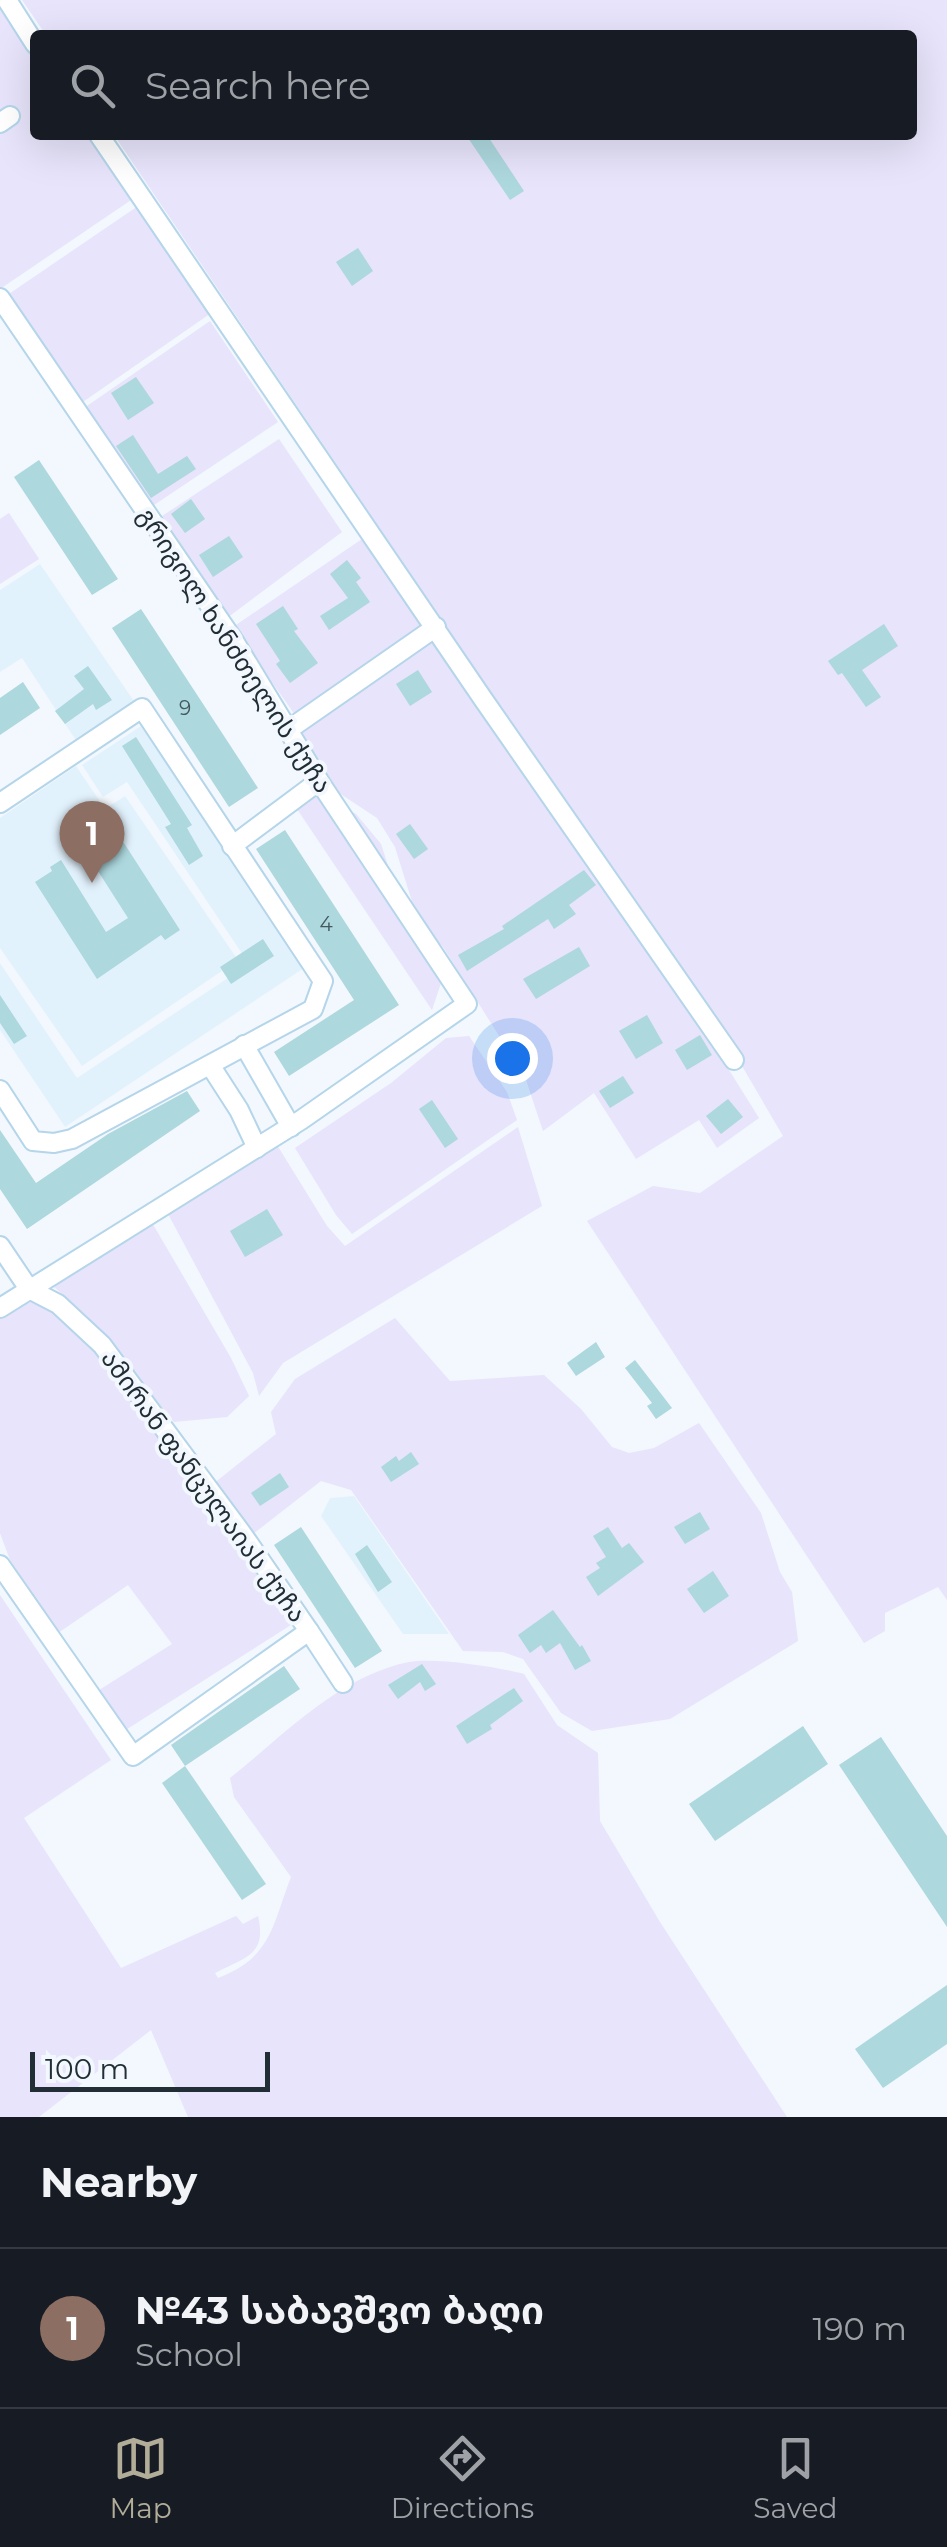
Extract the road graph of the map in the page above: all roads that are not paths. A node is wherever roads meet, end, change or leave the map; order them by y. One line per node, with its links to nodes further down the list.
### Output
1 (7, 0): 2 (street)
2 (30, 36)
3 (101, 140): 5 (street)
4 (0, 298): 6 (street, გრიგოლ ხანძთელის ქუჩა)
5 (436, 627): 6 (street); 11 (street)
6 (288, 730): 7 (street, გრიგოლ ხანძთელის ქუჩა)
7 (319, 781): 9 (street); 14 (street, გრიგოლ ხანძთელის ქუჩა)
8 (0, 803): 9 (street)
9 (232, 846): 10 (street)
10 (244, 1045): 12 (street); 14 (street)
11 (734, 1060)
12 (210, 1066): 13 (street); 15 (street)
13 (0, 1090)
14 (291, 1127): 15 (street)
15 (257, 1148): 17 (street)
16 (0, 1246): 17 (street)
17 (29, 1289): 18 (street); 20 (street, ამირან ფანცულაიას ქუჩა)
18 (0, 1308)
19 (0, 1565): 20 (street, ამირან ფანცულაიას ქუჩა)
20 (309, 1631): 21 (street)
21 (343, 1682)

